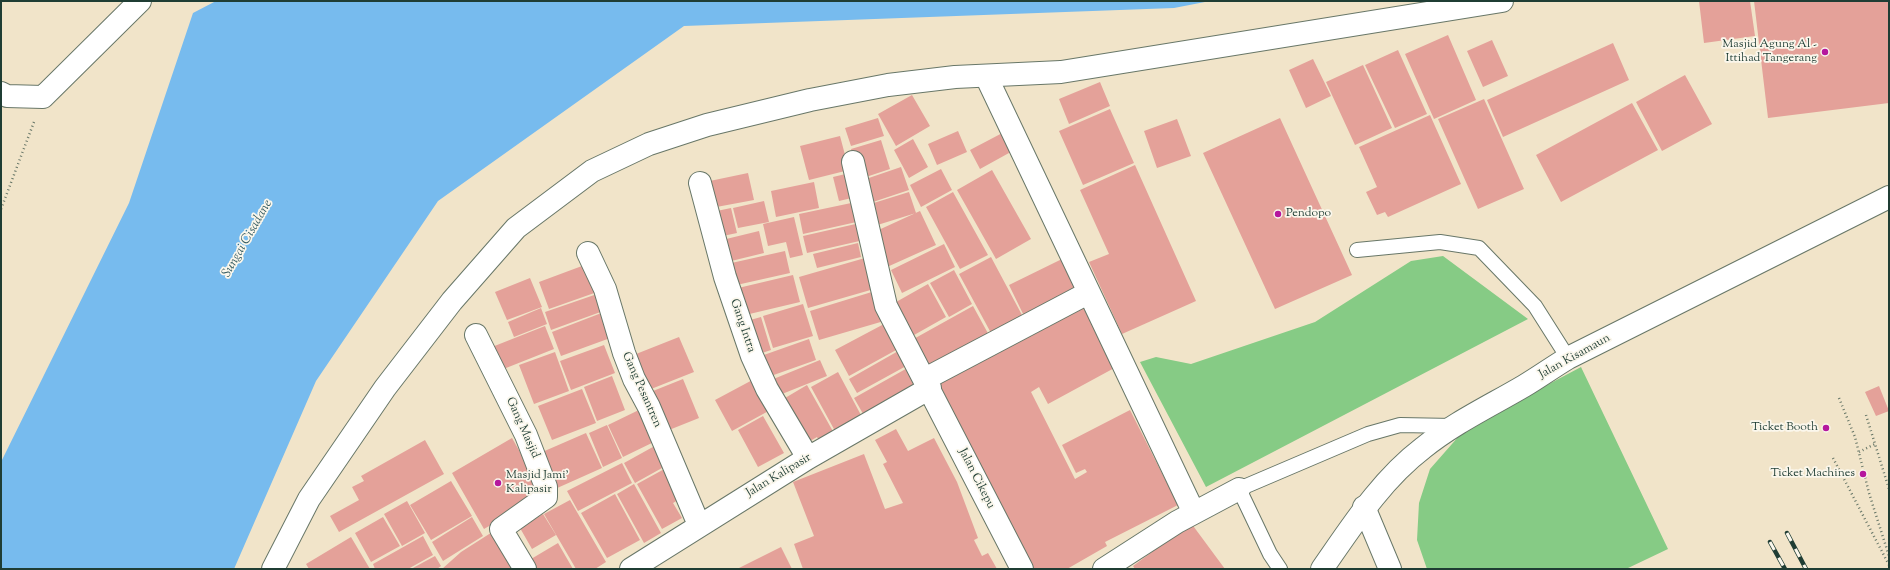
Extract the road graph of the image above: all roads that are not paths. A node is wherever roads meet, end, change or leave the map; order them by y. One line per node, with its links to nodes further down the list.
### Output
1 (140, 1): 4 (street)
2 (1502, 1): 3 (street)
3 (986, 76): 10 (street); 20 (street)
4 (1, 92)
5 (853, 162): 13 (street, Jalan Cikepu)
6 (700, 183): 15 (street, Gang Intra)
7 (1884, 204): 12 (street, Jalan Kisamaun)
8 (1357, 250): 12 (lane)
9 (588, 253): 19 (street, Gang Pesantren)
10 (1088, 293): 13 (street, Jalan Kalipasir); 18 (street)
11 (476, 335): 21 (street, Gang Masjid)
12 (1568, 358): 14 (street, Jalan Kisamaun)
13 (927, 384): 15 (street, Jalan Kalipasir); 23 (street, Jalan Cikepu)
14 (1453, 426): 16 (lane); 17 (street, Jalan Kisamaun)
15 (808, 458): 19 (street, Jalan Kalipasir)
16 (1239, 489): 18 (street); 25 (lane)
17 (1364, 507): 26 (street, Jalan Kisamaun); 27 (street)
18 (1194, 513): 24 (street)
19 (699, 525): 22 (street, Jalan Kalipasir)
20 (273, 569)
21 (525, 569)
22 (630, 569)
23 (1022, 569)
24 (1104, 569)
25 (1280, 569)
26 (1322, 569)
27 (1390, 569)

